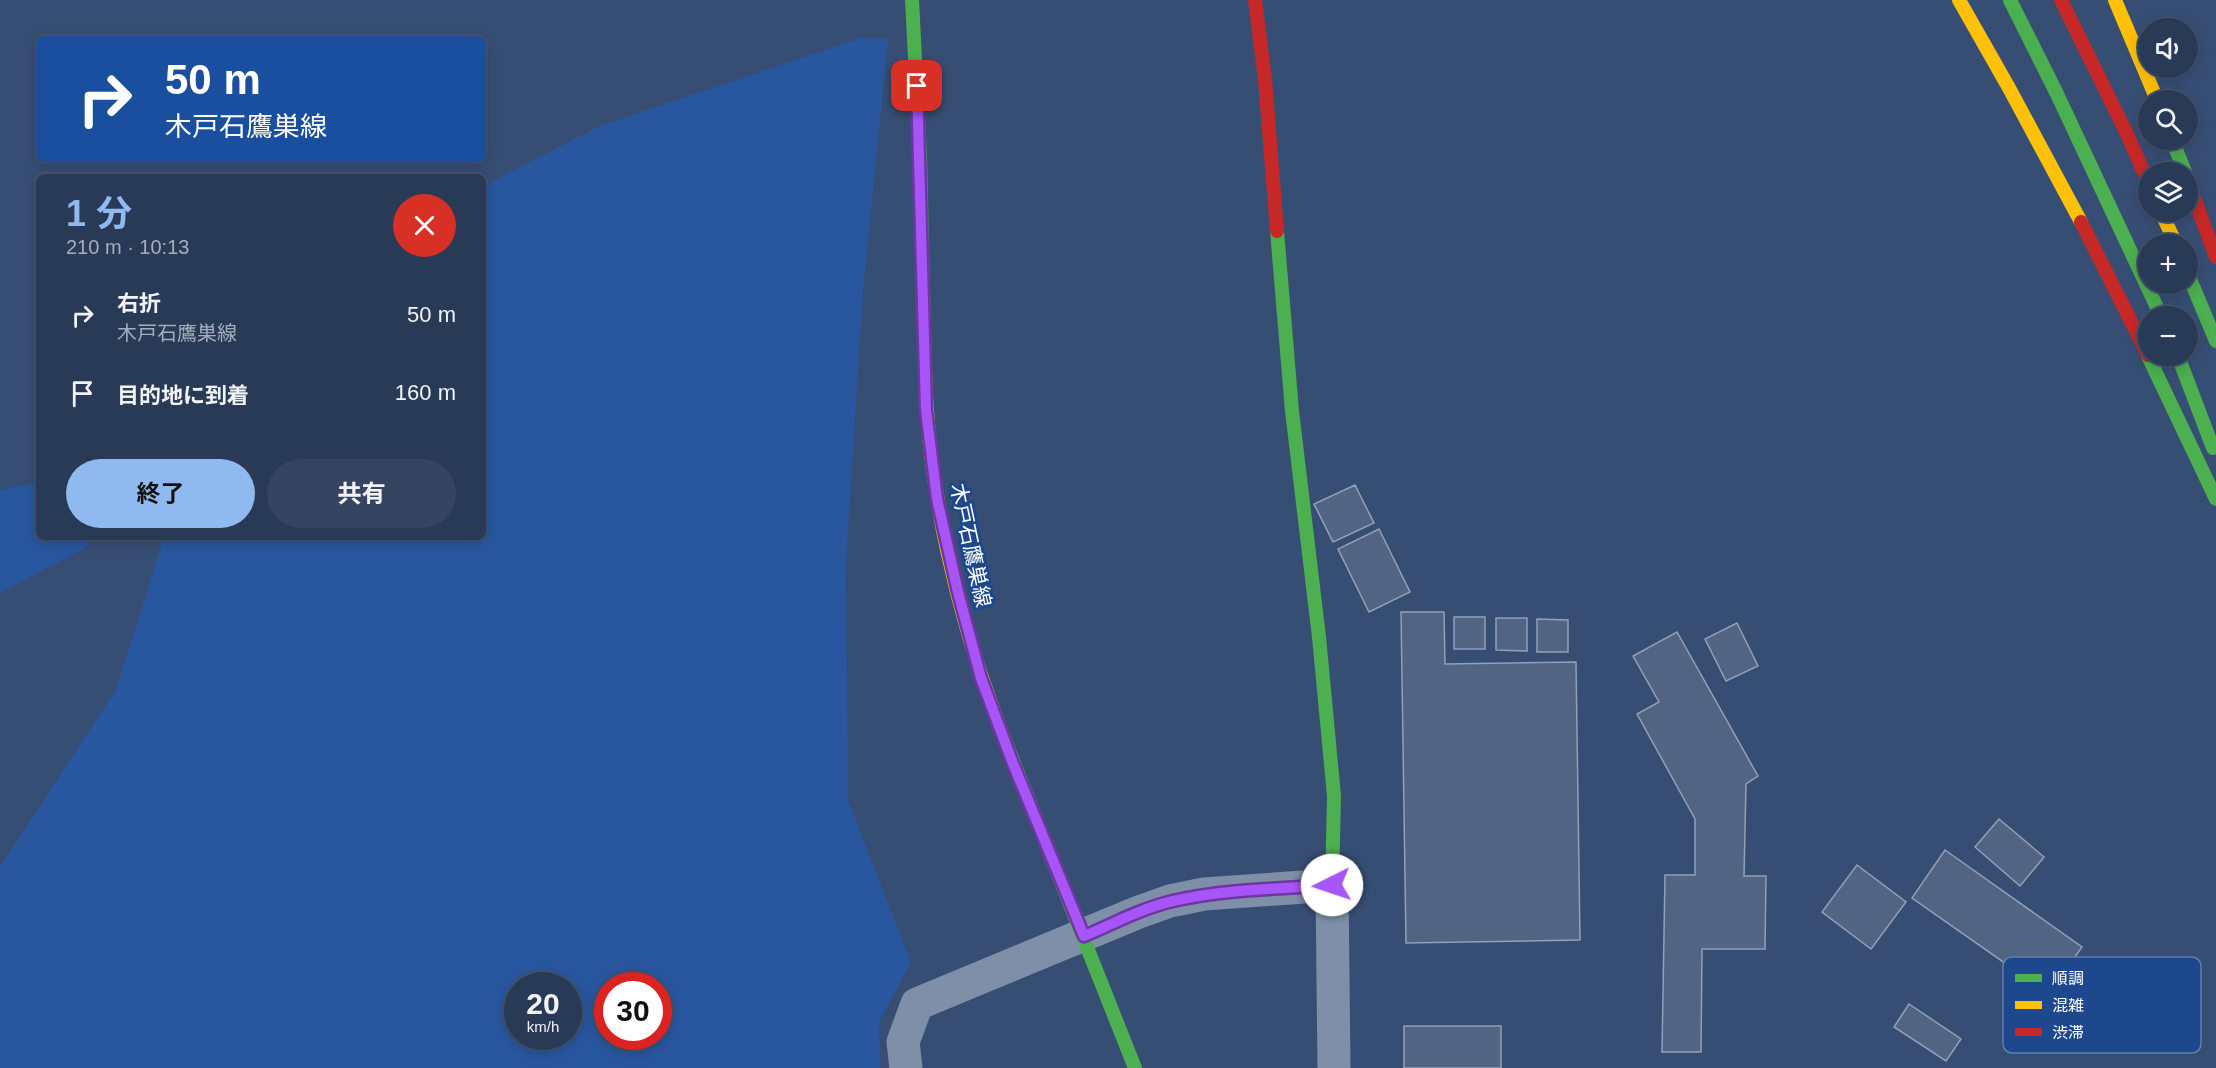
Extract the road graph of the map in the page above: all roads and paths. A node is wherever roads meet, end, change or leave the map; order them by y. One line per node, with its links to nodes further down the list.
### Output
1 (912, 0): 20 (main road, 木戸石鷹巣線)
2 (1255, 0): 19 (main road)
3 (1959, 0): 13 (main road)
4 (2010, 0): 12 (main road)
5 (2061, 0): 8 (main road)
6 (2115, 0): 7 (main road)
7 (2153, 90)
8 (2139, 162)
9 (2198, 209): 10 (main road)
10 (2216, 258)
11 (2196, 294): 14 (main road)
12 (2156, 306)
13 (2138, 335)
14 (2216, 341)
15 (2153, 366): 18 (main road)
16 (2182, 366): 17 (main road)
17 (2216, 455)
18 (2216, 499)
19 (1332, 885): 20 (street); 23 (street)
20 (1084, 936): 21 (street); 22 (main road, 木戸石鷹巣線)
21 (906, 1068)
22 (1135, 1068)
23 (1334, 1068)

